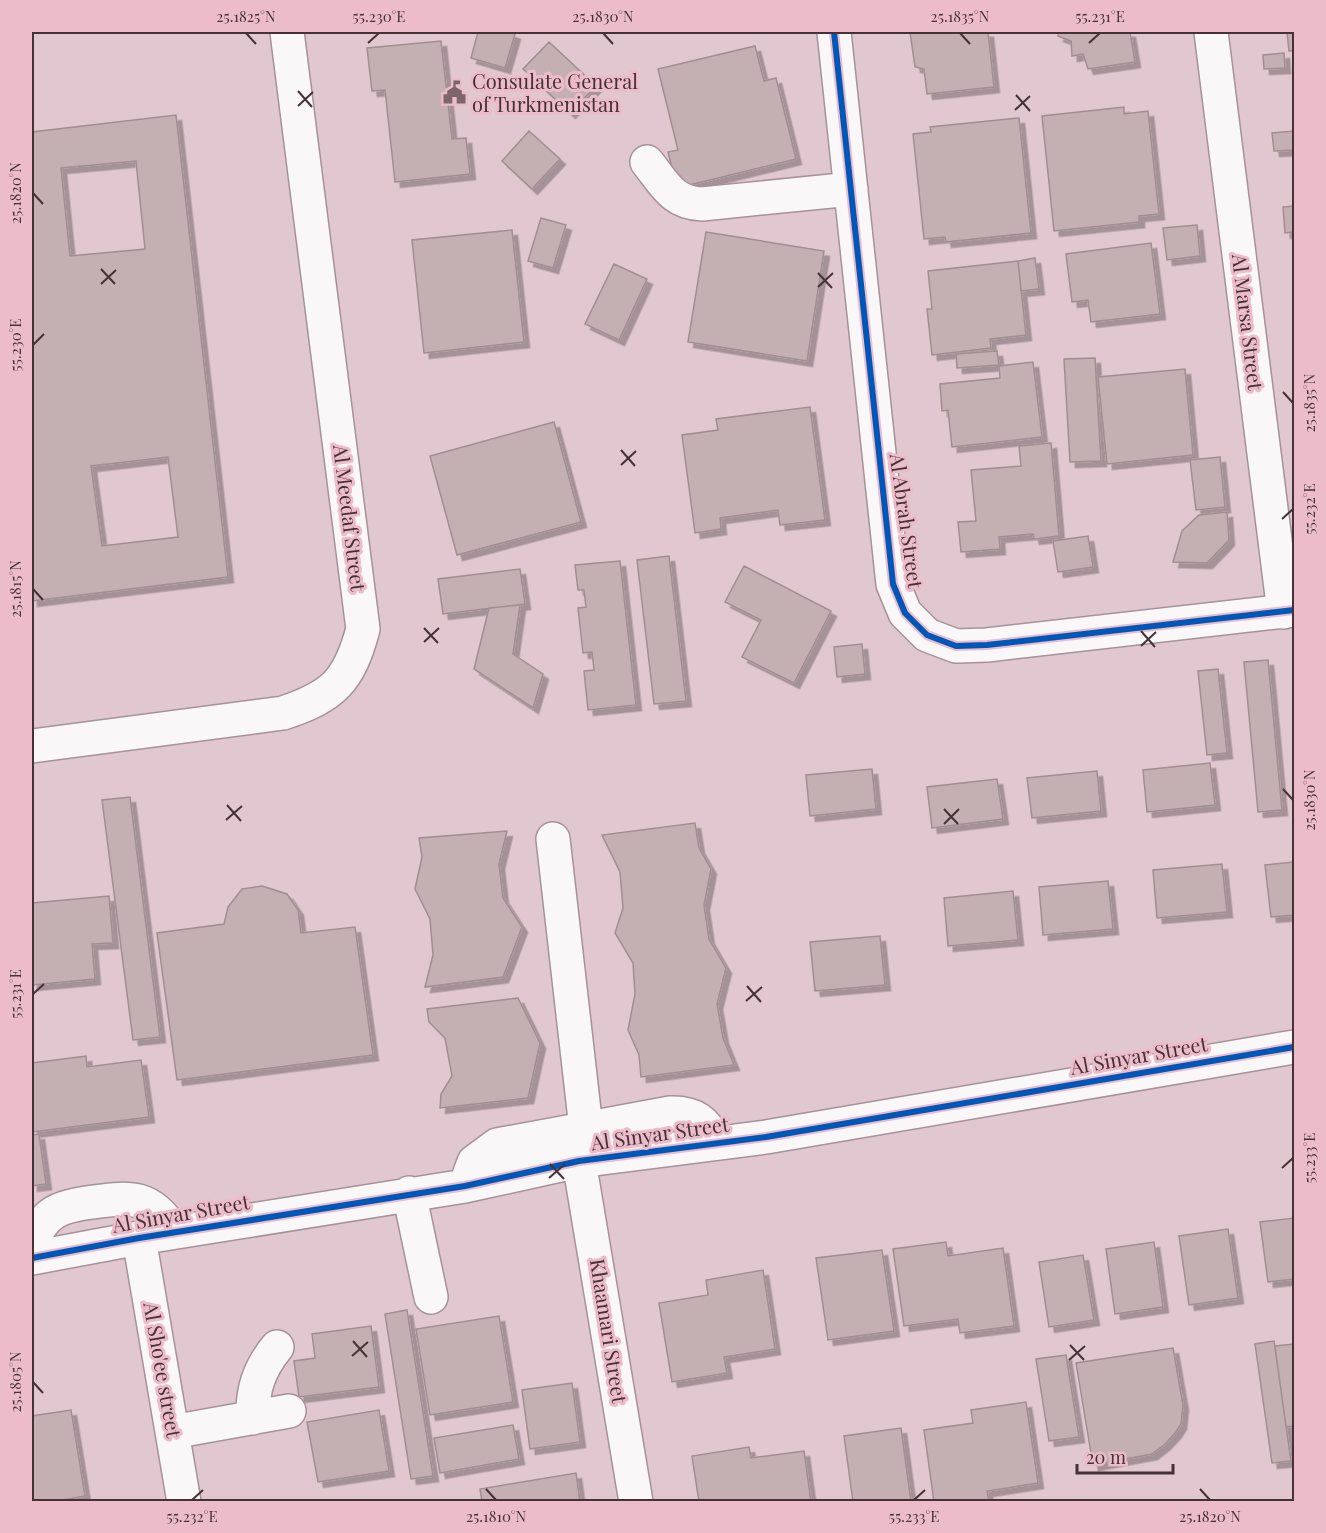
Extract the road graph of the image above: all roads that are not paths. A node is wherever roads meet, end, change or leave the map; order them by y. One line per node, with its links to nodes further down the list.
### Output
1 (287, 32): 7 (street, Al Meedaf Street)
2 (834, 32): 5 (street, Al Abrah Street)
3 (1211, 32): 6 (street, Al Marsa Street)
4 (647, 162): 5 (street)
5 (851, 189): 6 (street, Al Abrah Street)
6 (1289, 611)
7 (32, 746)
8 (553, 839): 10 (street)
9 (1294, 1047): 11 (street, Al Sinyar Street)
10 (586, 1128): 11 (street); 13 (street)
11 (717, 1142): 12 (street, Al Sinyar Street)
12 (579, 1161): 13 (street, Al Sinyar Street); 25 (street, Khaamari Street)
13 (465, 1186): 14 (street, Al Sinyar Street)
14 (409, 1193): 15 (street, Al Sinyar Street); 19 (street)
15 (174, 1232): 16 (street, Al Sinyar Street); 17 (street)
16 (139, 1238): 18 (street, Al Sinyar Street); 23 (street, Al Sho'ee street)
17 (32, 1243)
18 (32, 1258)
19 (430, 1297)
20 (277, 1347): 22 (street)
21 (289, 1411): 22 (street)
22 (253, 1418): 23 (street)
23 (172, 1432): 24 (street, Al Sho'ee street)
24 (184, 1502)
25 (636, 1502)

